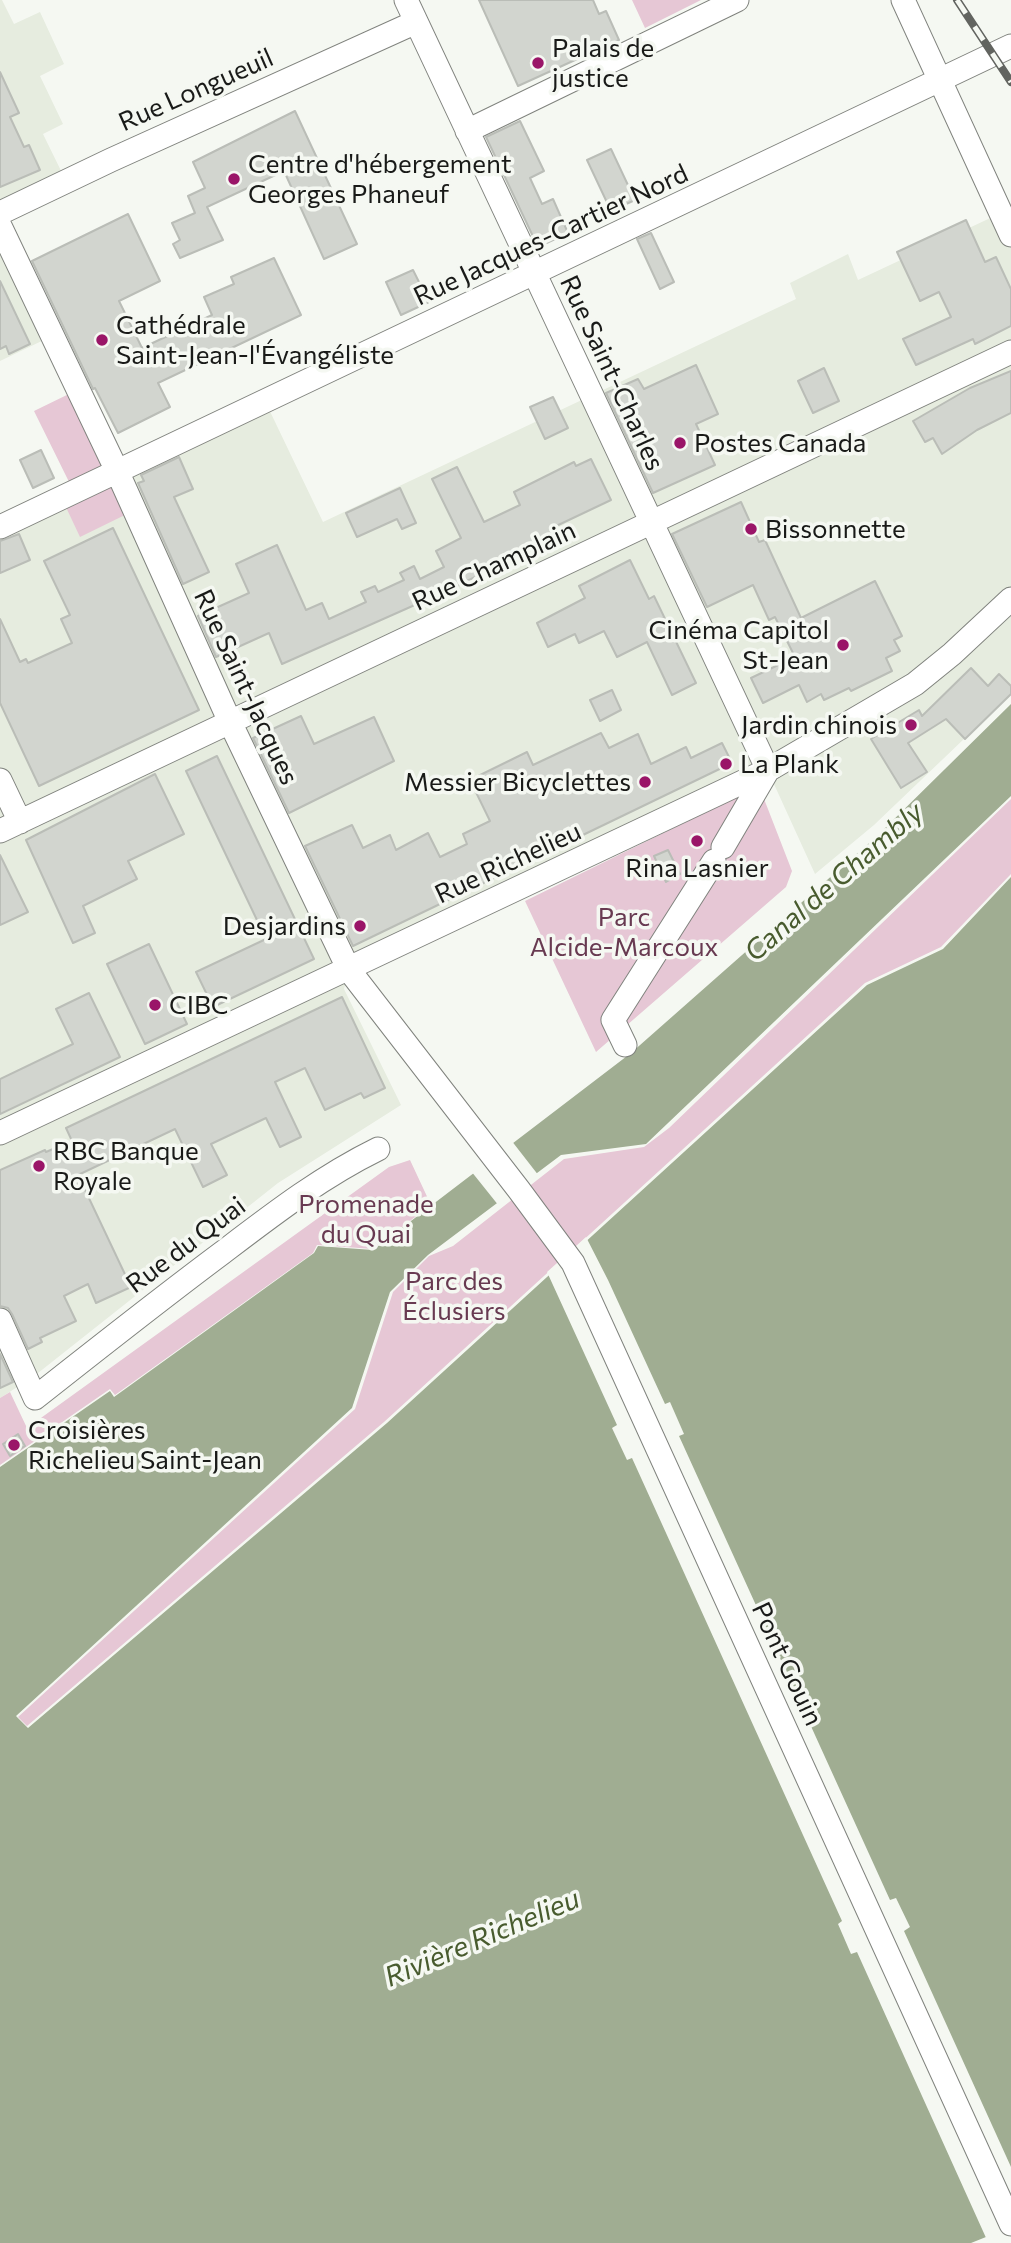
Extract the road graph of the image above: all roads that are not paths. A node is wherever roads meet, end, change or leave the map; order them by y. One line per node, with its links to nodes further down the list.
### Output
1 (406, 0): 4 (street, Rue Saint-Charles)
2 (737, 0): 7 (street)
3 (903, 0): 6 (street)
4 (416, 22): 7 (street, Rue Saint-Charles); 8 (street, Rue Longueuil)
5 (1011, 46): 6 (street, Rue Jacques-Cartier Nord)
6 (940, 80): 10 (street); 11 (street, Rue Jacques-Cartier Nord)
7 (467, 131): 11 (street, Rue Saint-Charles)
8 (0, 213)
9 (0, 226): 13 (street, Rue Saint-Jacques)
10 (1011, 235)
11 (534, 273): 13 (street, Rue Jacques-Cartier Nord); 14 (street, Rue Saint-Charles)
12 (1011, 352): 14 (street, Rue Champlain)
13 (117, 471): 15 (street, Rue Jacques-Cartier Nord); 17 (street, Rue Saint-Jacques)
14 (651, 522): 17 (street, Rue Champlain); 18 (street, Rue Saint-Charles)
15 (0, 527)
16 (1011, 598): 18 (street, Rue Richelieu)
17 (230, 722): 20 (street, Rue Champlain); 21 (street, Rue Saint-Jacques)
18 (768, 770): 21 (street, Rue Richelieu); 22 (street)
19 (0, 780): 20 (street)
20 (10, 826)
21 (349, 970): 23 (street, Rue Richelieu); 24 (street, Rue Saint-Jacques)
22 (625, 1045)
23 (0, 1132)
24 (484, 1144): 27 (street, Pont Gouin)
25 (378, 1149): 26 (street, Rue du Quai)
26 (0, 1320)
27 (1011, 2224)

